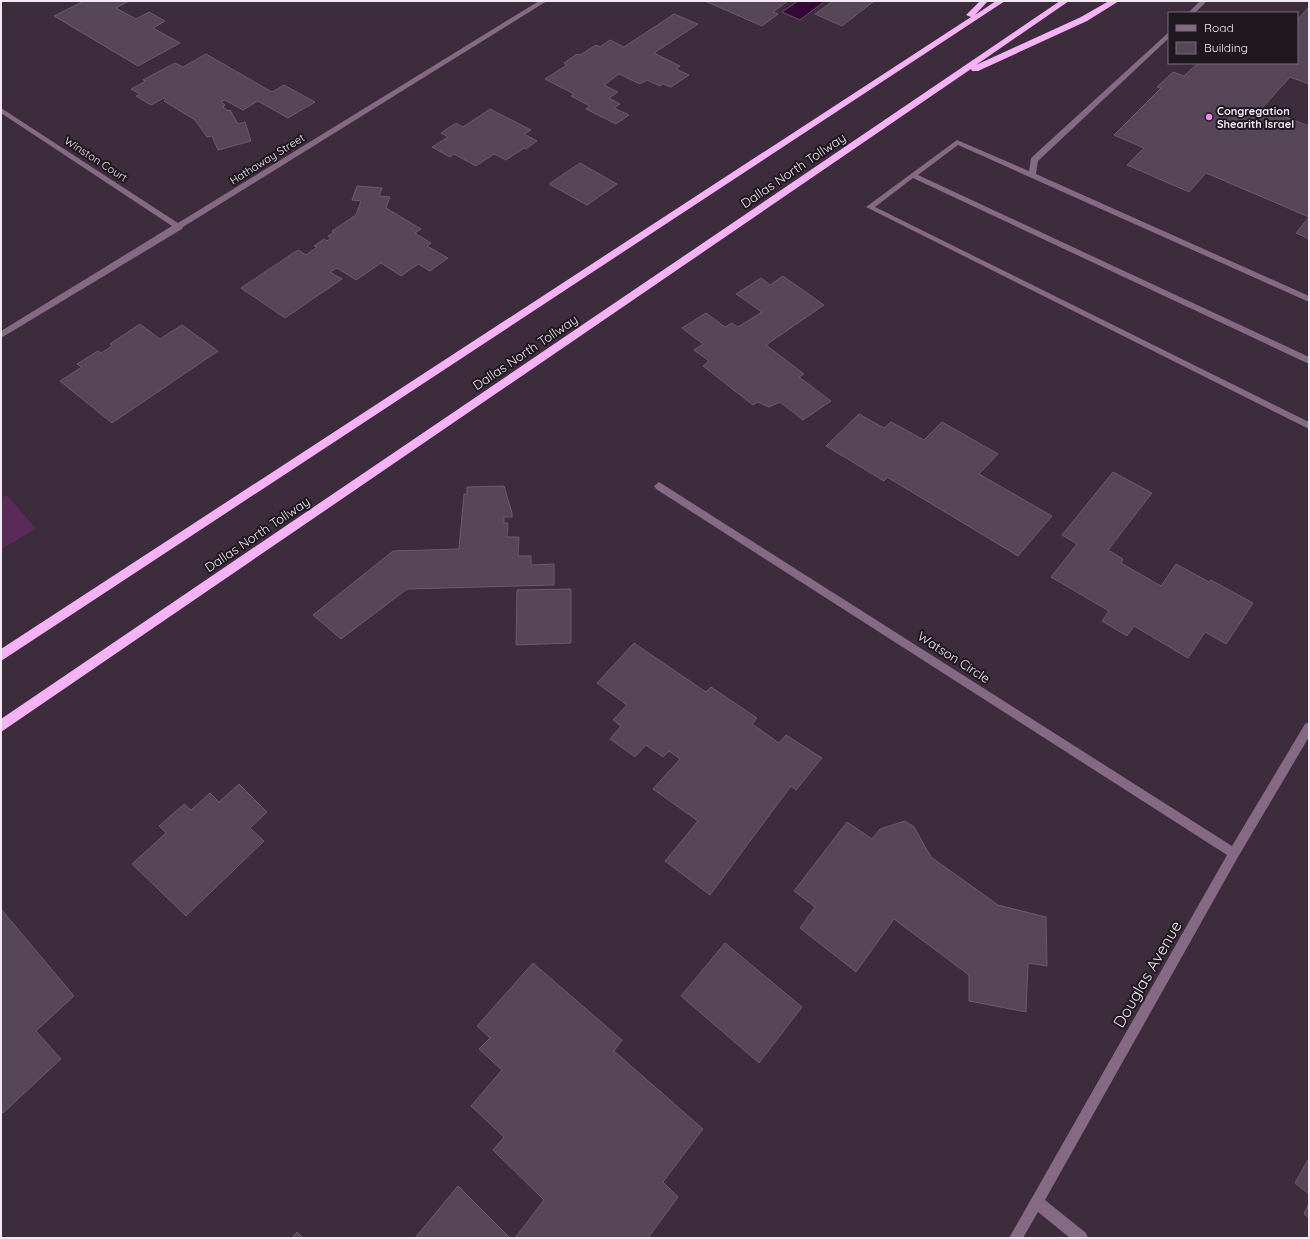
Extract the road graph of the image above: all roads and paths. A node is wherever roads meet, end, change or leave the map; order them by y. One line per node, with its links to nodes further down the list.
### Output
1 (544, 1): 14 (street, Hathaway Street)
2 (984, 1): 9 (highway)
3 (1001, 1): 9 (highway, Dallas North Tollway)
4 (1065, 1): 10 (highway, Dallas North Tollway)
5 (1115, 1): 10 (highway)
6 (1204, 1): 7 (street)
7 (1192, 12)
8 (1168, 35): 13 (street)
9 (947, 36): 20 (highway, Dallas North Tollway)
10 (941, 85): 21 (highway, Dallas North Tollway)
11 (1, 110): 14 (street, Winston Court)
12 (913, 175): 13 (street); 17 (street); 18 (street)
13 (1032, 176): 15 (street)
14 (179, 227): 16 (street, Hathaway Street)
15 (1309, 299)
16 (1, 335)
17 (1309, 361)
18 (1309, 426)
19 (659, 486): 23 (street, Watson Circle)
20 (1, 656)
21 (1, 726)
22 (1309, 727): 23 (street, Douglas Avenue)
23 (1234, 852): 24 (street, Douglas Avenue)
24 (1036, 1202): 25 (street, Douglas Avenue); 26 (street)
25 (1016, 1238)
26 (1081, 1238)

